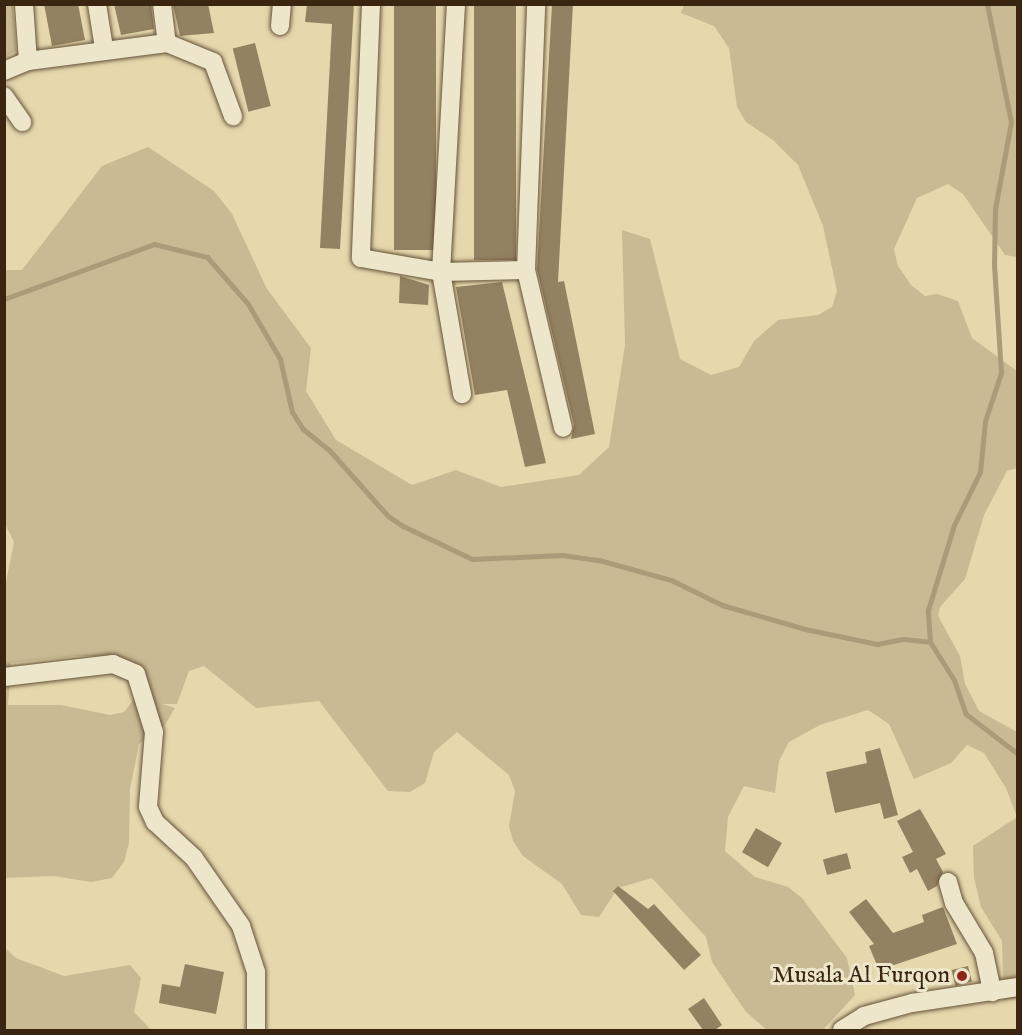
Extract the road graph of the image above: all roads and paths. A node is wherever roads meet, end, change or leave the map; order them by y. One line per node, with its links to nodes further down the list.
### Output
1 (24, 4): 11 (street)
2 (97, 4): 10 (street)
3 (162, 4): 9 (street)
4 (282, 4): 8 (street)
5 (371, 4): 17 (street)
6 (456, 4): 17 (street)
7 (536, 4): 16 (street)
8 (280, 26)
9 (167, 43): 10 (street); 14 (street)
10 (104, 48): 11 (street)
11 (28, 61): 12 (street)
12 (4, 71)
13 (4, 96): 15 (street)
14 (233, 116)
15 (22, 122)
16 (526, 270): 17 (street); 19 (street)
17 (441, 272): 18 (street)
18 (462, 394)
19 (563, 428)
20 (4, 677): 24 (street)
21 (948, 882): 23 (street)
22 (1017, 987): 23 (street)
23 (992, 992): 25 (street)
24 (256, 1030)
25 (842, 1030)

